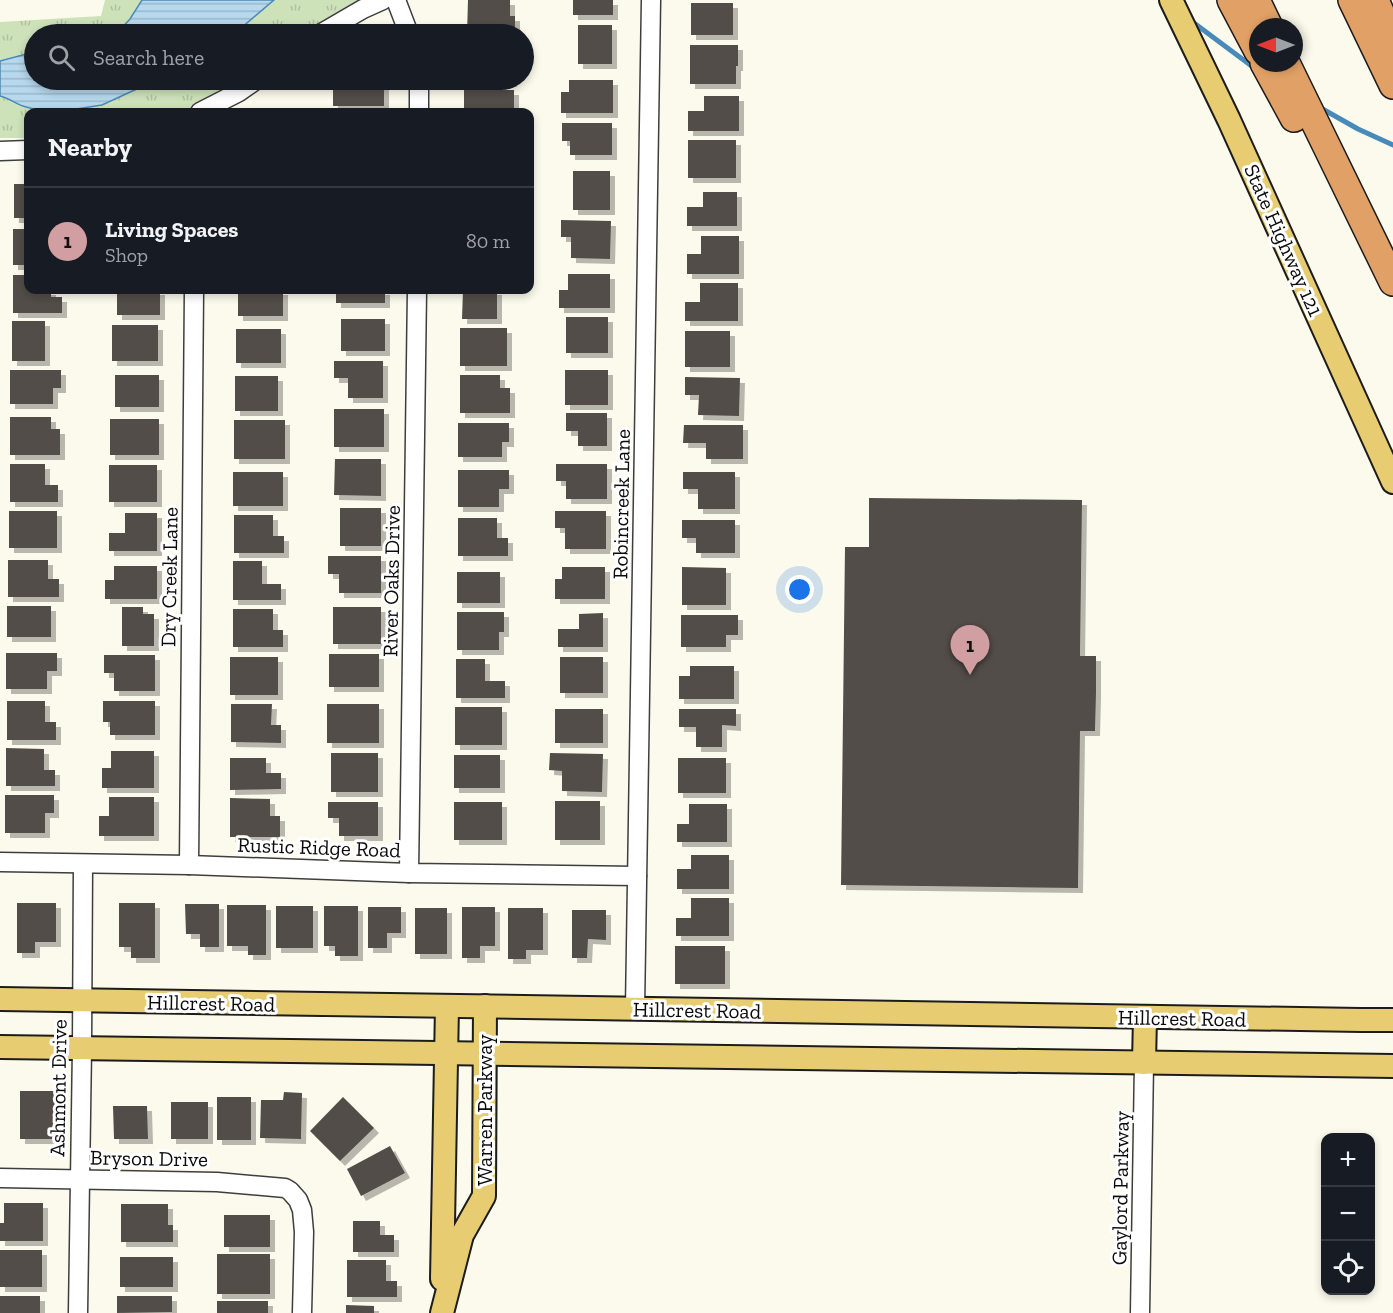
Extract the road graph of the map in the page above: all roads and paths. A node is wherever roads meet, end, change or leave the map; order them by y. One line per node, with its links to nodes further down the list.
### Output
1 (383, 0): 10 (street)
2 (396, 0): 11 (street)
3 (651, 0): 32 (street, Robincreek Lane)
4 (1171, 0): 27 (main road, State Highway 121)
5 (1231, 0): 12 (highway)
6 (1256, 0): 9 (highway)
7 (1352, 0): 16 (highway)
8 (1375, 0): 13 (highway)
9 (1265, 18)
10 (337, 24)
11 (406, 24)
12 (1249, 34)
13 (1393, 42)
14 (1269, 72): 23 (highway)
15 (1290, 72): 23 (highway)
16 (1393, 85)
17 (242, 90): 19 (street)
18 (419, 90): 20 (street)
19 (208, 108)
20 (419, 108)
21 (24, 150): 22 (street)
22 (0, 151)
23 (1371, 237): 24 (highway)
24 (1393, 282)
25 (194, 294): 30 (street, Dry Creek Lane)
26 (417, 294): 31 (street, River Oaks Drive)
27 (1393, 482)
28 (0, 862): 29 (street, Rustic Ridge Road)
29 (83, 864): 30 (street, Rustic Ridge Road); 34 (street, Ashmont Drive)
30 (189, 865): 31 (street, Rustic Ridge Road)
31 (409, 873): 32 (street, Rustic Ridge Road)
32 (637, 876): 37 (street, Robincreek Lane)
33 (0, 999): 34 (main road, Hillcrest Road)
34 (82, 1001): 35 (main road, Hillcrest Road); 41 (street, Ashmont Drive)
35 (447, 1006): 36 (main road, Hillcrest Road); 42 (main road, Warren Parkway)
36 (485, 1006): 37 (main road, Hillcrest Road); 43 (main road, Warren Parkway)
37 (635, 1009): 38 (main road, Hillcrest Road)
38 (1145, 1017): 39 (main road, Hillcrest Road); 44 (main road)
39 (1393, 1020)
40 (0, 1047): 41 (main road)
41 (82, 1048): 42 (main road); 47 (street, Ashmont Drive)
42 (445, 1053): 43 (main road); 50 (main road, Warren Parkway)
43 (485, 1053): 44 (main road); 50 (main road, Warren Parkway)
44 (1144, 1063): 45 (main road); 51 (street, Gaylord Parkway)
45 (1393, 1066)
46 (0, 1178): 47 (street, Bryson Drive)
47 (79, 1179): 48 (street, Ashmont Drive); 49 (street, Bryson Drive)
48 (78, 1313)
49 (302, 1313)
50 (441, 1313)
51 (1140, 1313)

